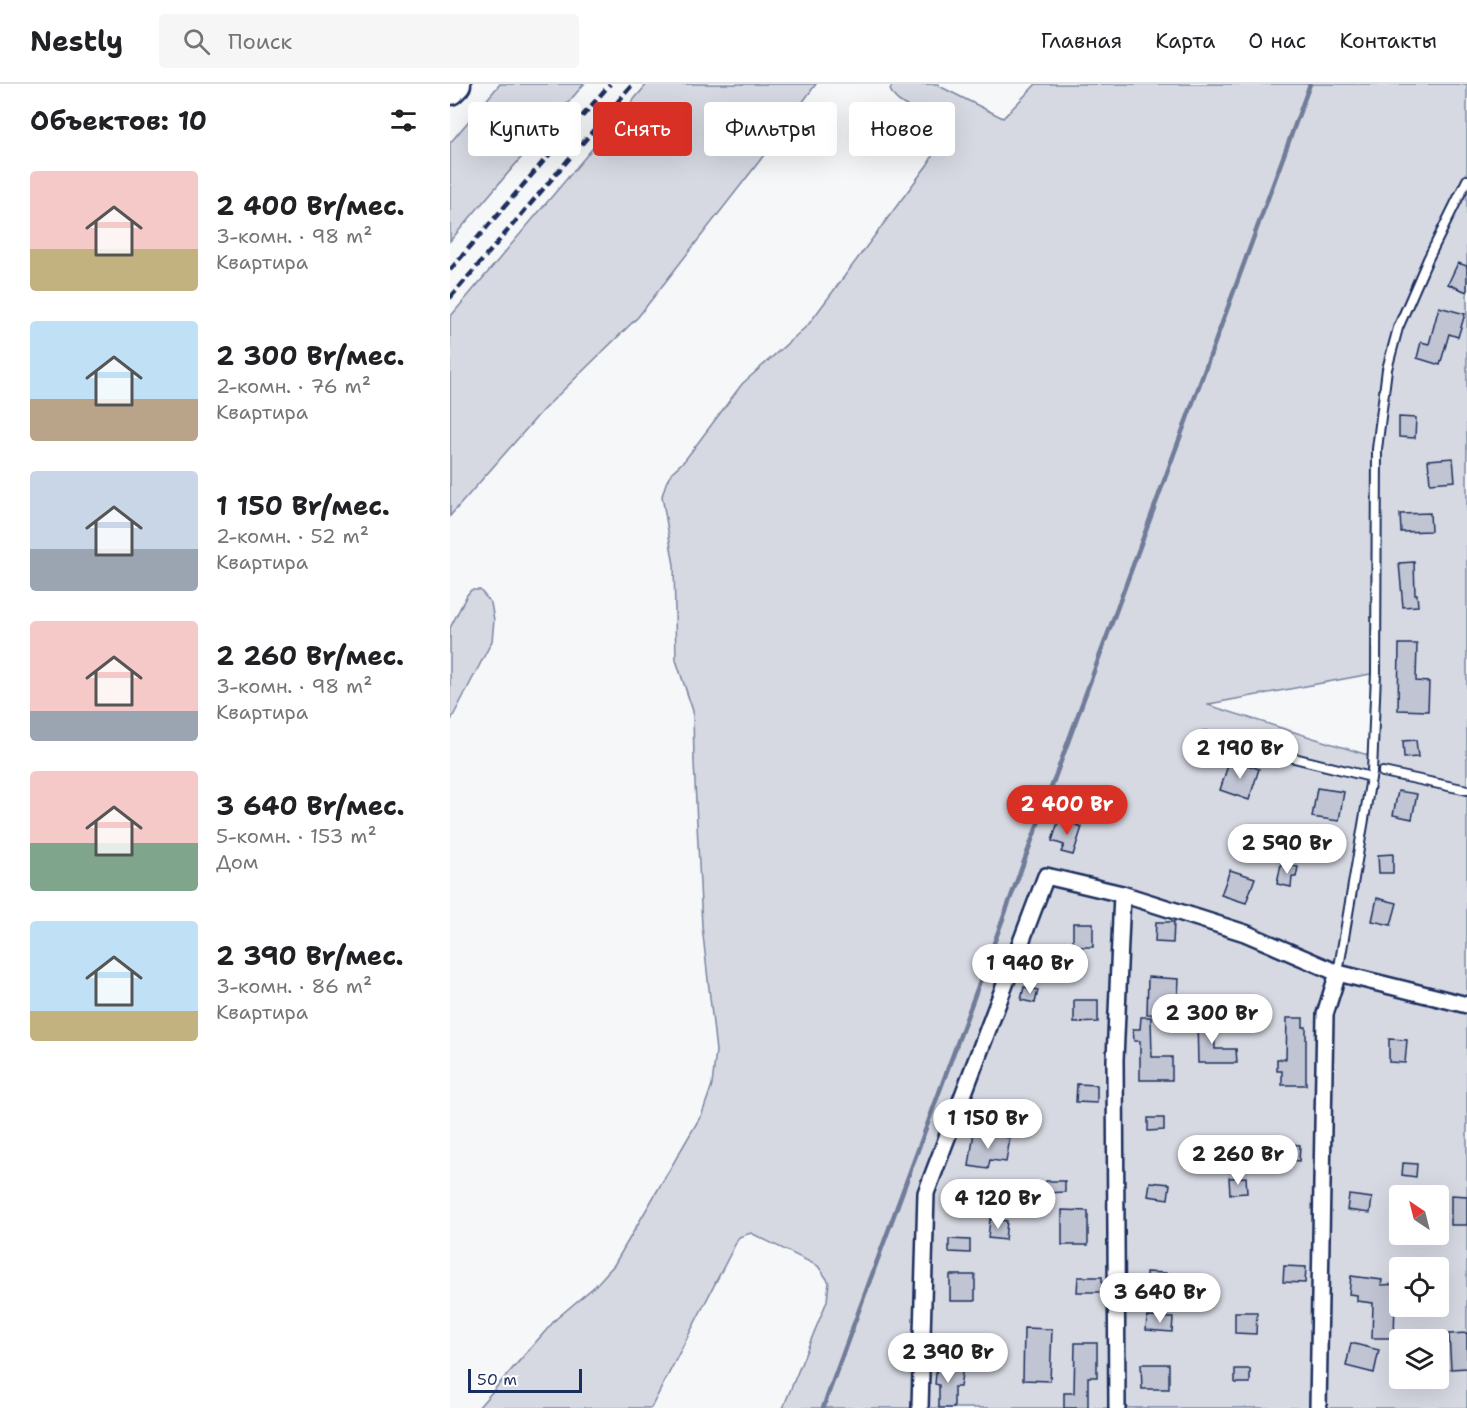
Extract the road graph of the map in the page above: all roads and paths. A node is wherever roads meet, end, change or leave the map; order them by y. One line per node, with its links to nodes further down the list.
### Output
1 (456, 84): 2 (highway)
2 (450, 90)
3 (1467, 180): 6 (lane)
4 (1205, 736): 6 (lane)
5 (1383, 772): 7 (lane)
6 (1371, 777): 9 (lane)
7 (1467, 790)
8 (1122, 894): 9 (street); 11 (street); 12 (street)
9 (1338, 973): 10 (street); 13 (street)
10 (1467, 1005)
11 (920, 1408)
12 (1117, 1408)
13 (1318, 1408)

